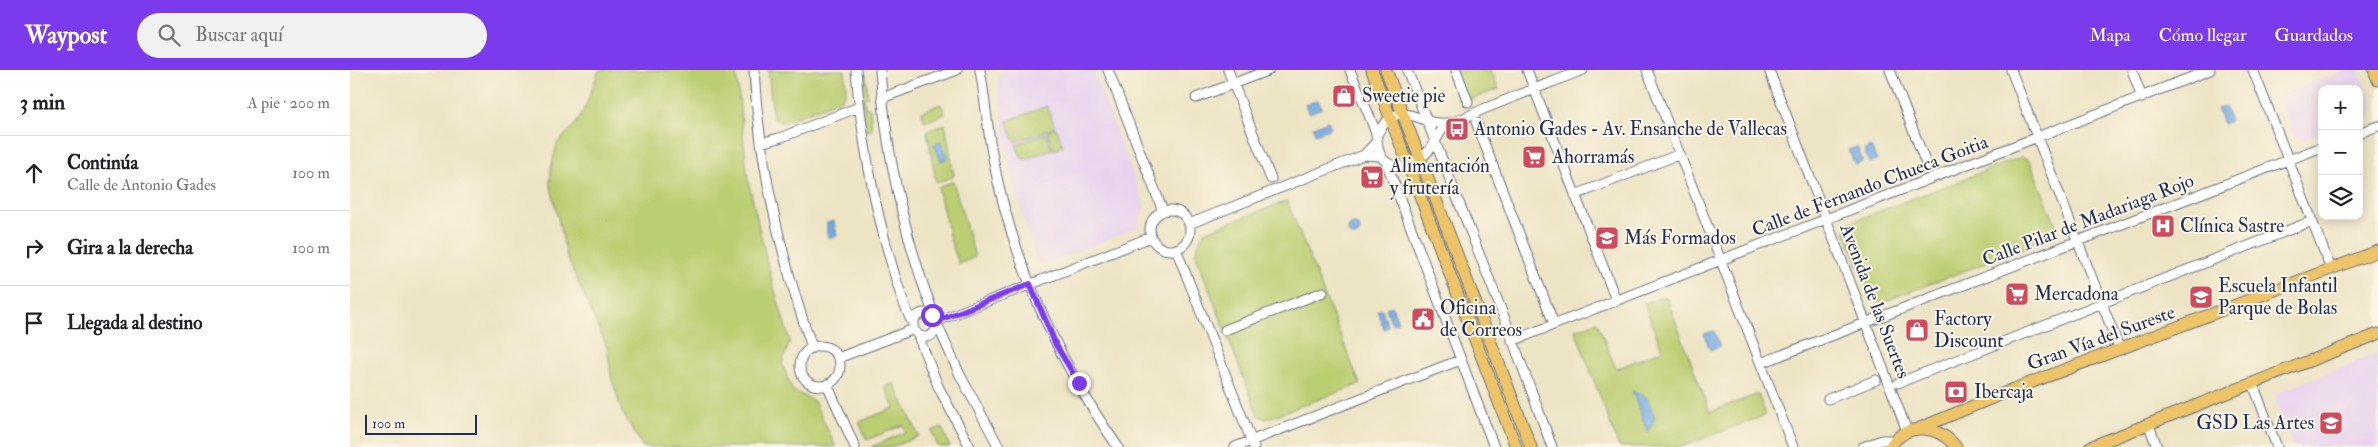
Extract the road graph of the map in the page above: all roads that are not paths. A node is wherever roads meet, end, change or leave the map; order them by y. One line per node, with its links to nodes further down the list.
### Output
1 (754, 70): 41 (street)
2 (856, 70): 31 (street)
3 (880, 70): 27 (street)
4 (957, 70): 27 (street)
5 (980, 70): 63 (street)
6 (1108, 70): 53 (street)
7 (1228, 70): 25 (street)
8 (1269, 70): 25 (street)
9 (1350, 70): 40 (street)
10 (1372, 70): 33 (main road)
11 (1386, 70): 32 (main road)
12 (1407, 70): 34 (street)
13 (1456, 70): 30 (street)
14 (1527, 70): 26 (street)
15 (1583, 70): 26 (street)
16 (1647, 70): 44 (street)
17 (1769, 70): 54 (street, Avenida de las Suertes)
18 (1890, 70): 50 (street)
19 (2011, 70): 39 (street)
20 (2132, 70): 29 (street)
21 (2210, 70): 29 (street, Calle de Fernando Chueca Goitia)
22 (2253, 70): 48 (street)
23 (2374, 70): 24 (main road)
24 (2378, 80)
25 (1234, 84): 28 (street); 51 (street)
26 (1534, 89): 36 (street); 52 (street)
27 (882, 98): 67 (street)
28 (1196, 98)
29 (2142, 98): 39 (street, Calle de Fernando Chueca Goitia)
30 (1468, 102)
31 (858, 107): 41 (street); 70 (street)
32 (1404, 114): 33 (street); 34 (street); 46 (main road)
33 (1392, 118): 40 (street); 49 (main road)
34 (1424, 118): 36 (street); 42 (street)
35 (1476, 122): 68 (street)
36 (1446, 123): 42 (street)
37 (2378, 126): 38 (street)
38 (2363, 132)
39 (2038, 138): 54 (street, Calle de Fernando Chueca Goitia); 58 (street)
40 (1376, 139): 45 (street); 47 (street)
41 (761, 142): 74 (street)
42 (1433, 142): 46 (street); 73 (street)
43 (2318, 149): 48 (street, Calle Pilar de Madariaga Rojo)
44 (1680, 154): 52 (street); 61 (street)
45 (1364, 155): 47 (street); 56 (street)
46 (1420, 158): 49 (street); 96 (main road)
47 (1384, 159): 49 (street); 77 (street)
48 (2288, 160): 55 (street); 58 (street, Calle Pilar de Madariaga Rojo)
49 (1408, 164): 95 (main road)
50 (1928, 169)
51 (1271, 179)
52 (1575, 195): 65 (street)
53 (1163, 211): 56 (street); 57 (street)
54 (1826, 220): 61 (street, Calle de Fernando Chueca Goitia); 69 (street, Avenida de las Suertes)
55 (2312, 221): 62 (street); 66 (street)
56 (1189, 224): 59 (street)
57 (1151, 237): 59 (street); 63 (street)
58 (2077, 242): 66 (street); 69 (street, Calle Pilar de Madariaga Rojo)
59 (1176, 249): 88 (street)
60 (2378, 251): 62 (main road, Gran Vía del Sureste)
61 (1722, 261): 65 (street, Calle de Fernando Chueca Goitia); 78 (street)
62 (2331, 269): 75 (main road, Gran Vía del Sureste)
63 (1030, 284): 67 (street); 92 (street)
64 (1323, 292): 71 (street)
65 (1616, 300): 68 (street, Calle de Fernando Chueca Goitia)
66 (2101, 304): 75 (street); 80 (street)
67 (936, 321): 70 (street); 70 (street); 91 (street)
68 (1554, 324): 73 (street, Calle de Fernando Chueca Goitia)
69 (1867, 324): 78 (street, Calle Pilar de Madariaga Rojo); 86 (street, Avenida de las Suertes)
70 (915, 329): 76 (street); 90 (street)
71 (1225, 330)
72 (2378, 334): 82 (main road)
73 (1512, 340): 97 (street)
74 (812, 347): 76 (street); 81 (street)
75 (2120, 350): 85 (main road, Gran Vía del Sureste)
76 (838, 358): 81 (street)
77 (1460, 360): 88 (street); 94 (street)
78 (1761, 364): 98 (street)
79 (1876, 380): 83 (street)
80 (1898, 383)
81 (827, 384): 89 (street)
82 (2253, 384): 84 (main road); 103 (street)
83 (1828, 399)
84 (2148, 425): 101 (main road); 102 (street)
85 (1920, 428): 86 (main road, Gran Vía del Sureste); 100 (main road)
86 (1907, 431): 87 (main road)
87 (1892, 443): 99 (street)
88 (1253, 444): 93 (street)
89 (855, 447)
90 (970, 447)
91 (999, 447)
92 (1118, 447)
93 (1235, 447)
94 (1494, 447)
95 (1516, 447)
96 (1531, 447)
97 (1552, 447)
98 (1793, 447)
99 (1863, 447)
100 (1956, 447)
101 (2090, 447)
102 (2157, 447)
103 (2277, 447)

